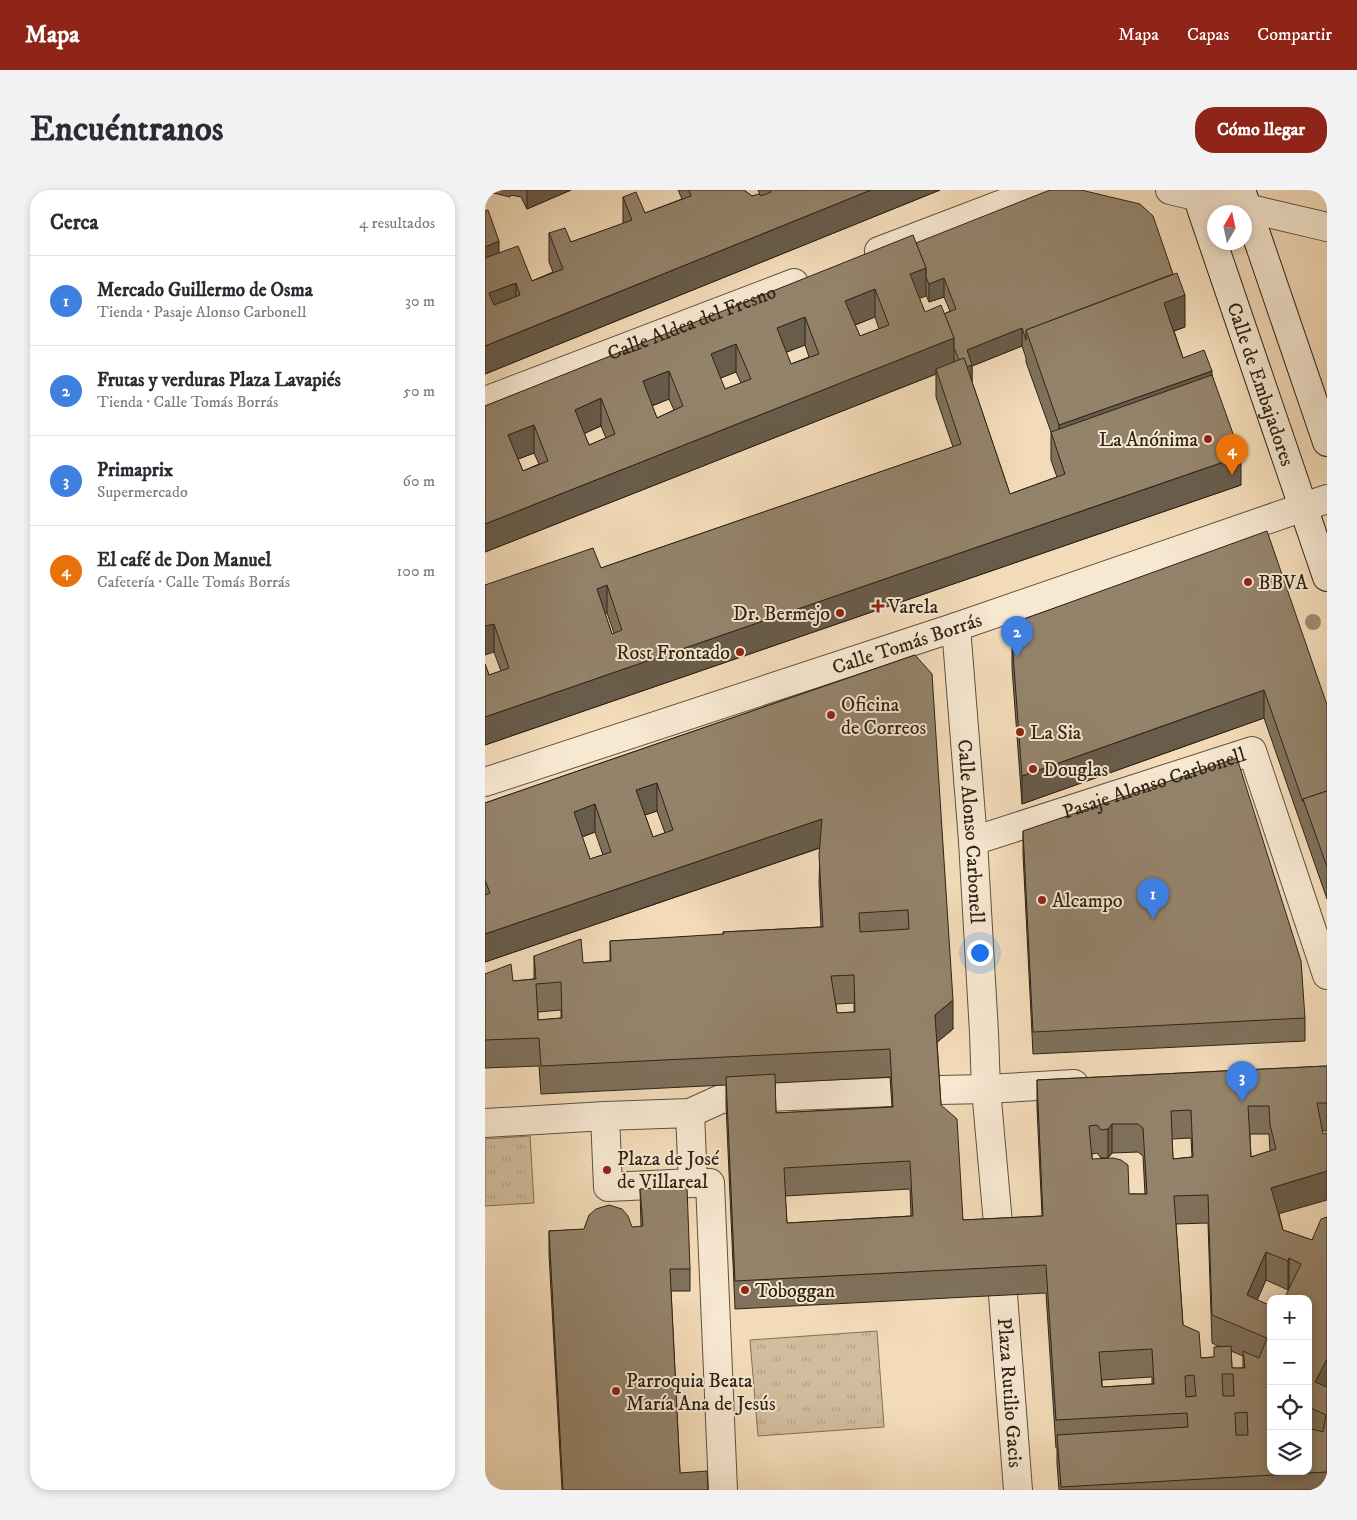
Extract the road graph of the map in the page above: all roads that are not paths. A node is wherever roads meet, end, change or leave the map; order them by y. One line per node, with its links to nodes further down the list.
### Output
1 (1039, 190): 6 (street)
2 (1170, 190): 3 (street)
3 (1196, 193): 4 (street); 10 (street, Calle de Embajadores)
4 (1244, 199): 5 (street); 9 (street)
5 (1327, 227)
6 (854, 260)
7 (817, 274): 8 (street, Calle Aldea del Fresno)
8 (485, 401)
9 (1327, 442)
10 (1315, 503): 11 (street, Calle de Embajadores); 12 (street, Calle Tomás Borrás)
11 (1327, 577)
12 (956, 627): 13 (street, Calle Tomás Borrás); 14 (street, Calle Alonso Carbonell)
13 (485, 782)
14 (973, 841): 15 (street, Pasaje Alonso Carbonell); 17 (street, Calle Alonso Carbonell)
15 (1327, 975)
16 (1098, 1083): 17 (street)
17 (985, 1089): 18 (street); 24 (street, Calle Alonso Carbonell)
18 (939, 1090)
19 (891, 1092): 20 (street)
20 (690, 1113): 21 (street); 23 (street)
21 (605, 1116): 22 (street); 23 (street)
22 (485, 1123)
23 (693, 1183): 26 (street)
24 (1000, 1246)
25 (1003, 1295): 27 (street, Plaza Rutilio Gacis)
26 (723, 1490)
27 (1017, 1490)

